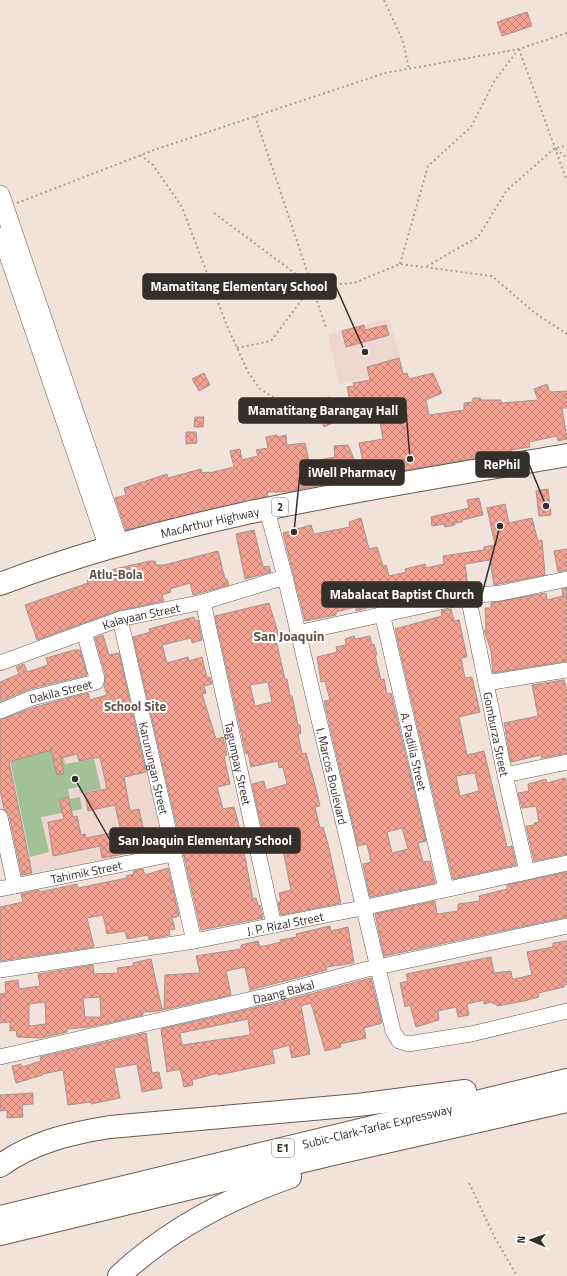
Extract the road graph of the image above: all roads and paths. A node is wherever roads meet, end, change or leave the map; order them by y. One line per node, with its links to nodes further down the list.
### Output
1 (384, 0): 4 (path)
2 (567, 33): 3 (path)
3 (519, 49): 4 (path); 7 (path); 14 (path)
4 (409, 69): 5 (path)
5 (256, 116): 8 (path); 16 (path)
6 (567, 146): 7 (path)
7 (555, 148): 9 (path); 10 (path); 15 (path)
8 (140, 155): 11 (path); 19 (path)
9 (567, 158)
10 (567, 181)
11 (2, 202): 23 (main road)
12 (214, 213): 16 (path)
13 (0, 235): 23 (street)
14 (400, 264): 15 (path); 16 (path)
15 (426, 267): 18 (path)
16 (312, 286): 17 (path); 19 (path)
17 (326, 328)
18 (567, 334)
19 (237, 348): 20 (path)
20 (312, 411)
21 (567, 455): 22 (highway, MacArthur Highway / 2)
22 (267, 510): 23 (highway, MacArthur Highway / 2); 24 (street, I. Marcos Boulevard)
23 (113, 546): 26 (highway, MacArthur Highway / 2)
24 (285, 577): 28 (street, Kalayaan Street); 32 (street, I. Marcos Boulevard)
25 (567, 579): 27 (street)
26 (0, 584)
27 (468, 596): 29 (street); 35 (street, Gomburza Street)
28 (203, 602): 30 (street, Kalayaan Street); 47 (street, Tagumpay Street)
29 (382, 613): 32 (street); 45 (street, A. Padilla Street)
30 (120, 619): 31 (street, Kalayaan Street); 40 (street, Karunungan Street)
31 (84, 632): 33 (street, Kalayaan Street); 36 (street, Dakila Street)
32 (297, 633): 46 (street, I. Marcos Boulevard)
33 (0, 663)
34 (567, 670): 35 (street)
35 (486, 684): 38 (street, Gomburza Street)
36 (0, 711)
37 (567, 762): 38 (street)
38 (504, 775): 42 (street, Gomburza Street)
39 (0, 817): 43 (street)
40 (173, 854): 43 (street, Tahimik Street); 49 (street, Karunungan Street)
41 (567, 862): 42 (street, J. P. Rizal Street)
42 (526, 872): 45 (street, J. P. Rizal Street)
43 (15, 886): 44 (street, Tahimik Street)
44 (0, 889)
45 (446, 889): 46 (street, J. P. Rizal Street)
46 (362, 908): 47 (street, J. P. Rizal Street); 50 (street, I. Marcos Boulevard)
47 (274, 925): 49 (street, J. P. Rizal Street)
48 (567, 926): 50 (street, Daang Bakal)
49 (194, 941): 51 (street, J. P. Rizal Street)
50 (376, 968): 52 (street, I. Marcos Boulevard); 53 (street, Daang Bakal)
51 (0, 970)
52 (567, 1011)
53 (0, 1057)
54 (567, 1073): 58 (highway)
55 (567, 1080): 60 (highway, Subic-Clark-Tarlac Expressway / E1)
56 (567, 1101): 57 (highway, Subic-Clark-Tarlac Expressway / E1)
57 (337, 1153): 61 (highway, Subic-Clark-Tarlac Expressway / E1); 62 (highway)
58 (0, 1166)
59 (469, 1183): 63 (path)
60 (0, 1217)
61 (0, 1234)
62 (119, 1276)
63 (517, 1276)

